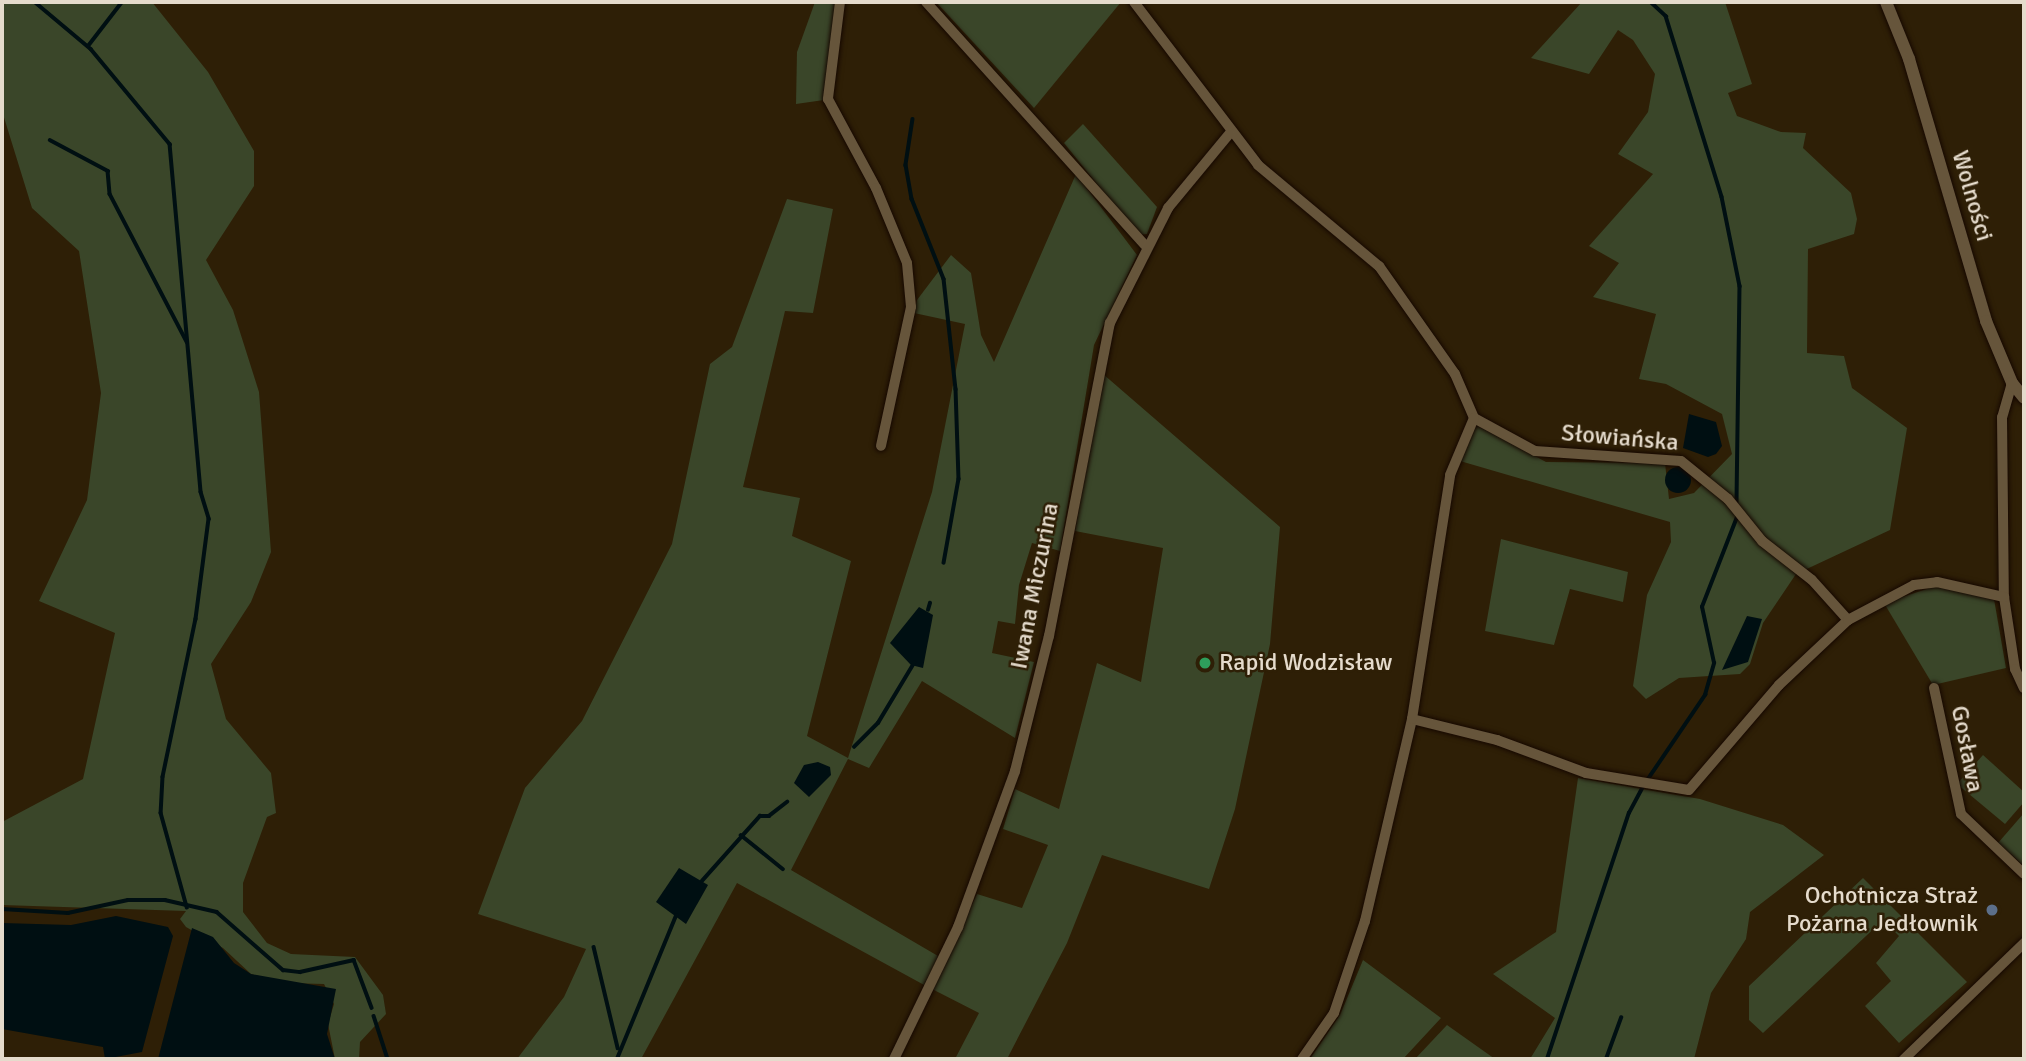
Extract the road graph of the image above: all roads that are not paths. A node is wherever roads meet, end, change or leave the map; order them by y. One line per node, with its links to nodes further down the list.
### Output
1 (840, 2): 10 (street)
2 (926, 2): 6 (street)
3 (1134, 2): 5 (street)
4 (1886, 2): 7 (street, Wolności)
5 (1230, 133): 6 (street, Iwana Miczurina); 9 (street)
6 (1145, 245): 18 (street, Iwana Miczurina)
7 (2012, 383): 8 (street, Wolności); 11 (street)
8 (2024, 398)
9 (1474, 418): 12 (street, Słowiańska); 15 (street)
10 (881, 446)
11 (2004, 597): 12 (street); 14 (street)
12 (1848, 620): 15 (street)
13 (1934, 688): 16 (street, Gosława)
14 (2024, 688)
15 (1412, 719): 19 (street)
16 (2024, 874)
17 (2024, 943): 20 (street)
18 (894, 1059)
19 (1302, 1059)
20 (1904, 1059)

